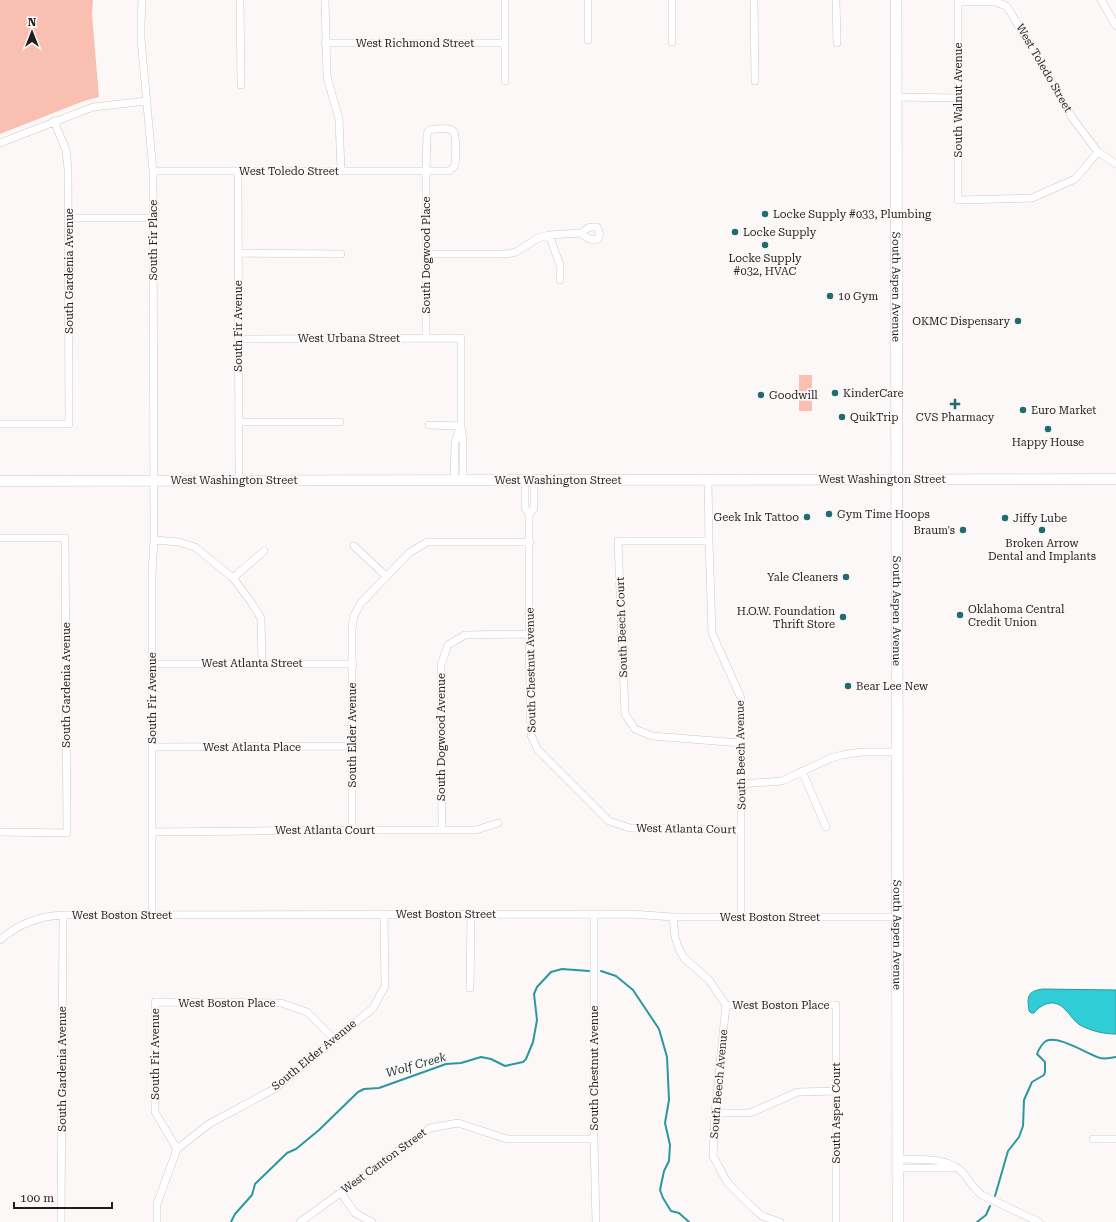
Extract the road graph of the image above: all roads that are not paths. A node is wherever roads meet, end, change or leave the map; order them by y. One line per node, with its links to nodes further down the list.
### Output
1 (142, 0): 23 (street, South Fir Place)
2 (240, 0): 20 (street)
3 (326, 0): 16 (street)
4 (505, 0): 17 (street)
5 (588, 0): 13 (street)
6 (672, 0): 14 (street)
7 (754, 0): 19 (street)
8 (836, 0): 15 (street)
9 (896, 0): 21 (main road, South Aspen Avenue)
10 (1101, 0): 12 (street)
11 (958, 1): 22 (street, South Walnut Avenue); 26 (street, West Toledo Street)
12 (1116, 26)
13 (588, 40)
14 (672, 42)
15 (836, 42)
16 (325, 43): 17 (street, West Richmond Street); 30 (street)
17 (505, 43): 18 (street)
18 (505, 81)
19 (755, 81)
20 (241, 85)
21 (896, 97): 22 (street); 47 (main road, South Aspen Avenue)
22 (958, 98): 26 (street, South Walnut Avenue)
23 (147, 101): 24 (street); 28 (street, South Fir Place)
24 (54, 121): 25 (street); 32 (street, South Gardenia Avenue)
25 (0, 144)
26 (1098, 152): 27 (street, West Toledo Street)
27 (1116, 164)
28 (153, 171): 29 (street, West Toledo Street); 33 (street, South Fir Place)
29 (238, 171): 30 (street, West Toledo Street); 36 (street, South Fir Avenue)
30 (341, 171): 31 (street, West Toledo Street)
31 (426, 171): 31 (street, South Dogwood Place); 38 (street, South Dogwood Place)
32 (69, 218): 33 (street); 44 (street, South Gardenia Avenue)
33 (153, 218): 54 (street, South Fir Place)
34 (581, 233): 35 (street)
35 (549, 235): 38 (street); 39 (street)
36 (238, 254): 37 (street); 41 (street, South Fir Avenue)
37 (341, 254)
38 (427, 254): 40 (street, South Dogwood Place)
39 (560, 280)
40 (426, 338): 41 (street, West Urbana Street); 46 (street, West Urbana Street)
41 (238, 339): 42 (street, South Fir Avenue)
42 (239, 422): 43 (street); 49 (street, South Fir Avenue)
43 (340, 422)
44 (0, 424)
45 (429, 425): 46 (street)
46 (461, 426): 50 (street)
47 (897, 479): 48 (main road, West Washington Street); 52 (main road, West Washington Street); 70 (main road, South Aspen Avenue)
48 (1116, 479)
49 (239, 480): 50 (main road, West Washington Street); 54 (main road, West Washington Street)
50 (459, 480): 51 (main road, West Washington Street)
51 (530, 480): 52 (main road, West Washington Street); 58 (street, South Chestnut Avenue)
52 (708, 480): 57 (street, South Beech Avenue)
53 (0, 481): 54 (main road, West Washington Street)
54 (154, 481): 56 (street, South Fir Avenue)
55 (0, 538): 79 (street, South Gardenia Avenue)
56 (154, 540): 62 (street); 65 (street, South Fir Avenue)
57 (709, 541): 67 (street, South Beech Avenue); 67 (street, South Beech Court)
58 (530, 542): 61 (street, South Elder Avenue); 63 (street, South Chestnut Avenue)
59 (354, 546): 61 (street)
60 (264, 551): 62 (street)
61 (386, 576): 66 (street, South Elder Avenue)
62 (233, 578): 64 (street)
63 (529, 634): 75 (street, South Chestnut Avenue); 77 (street, South Dogwood Avenue)
64 (262, 663): 65 (street, West Atlanta Street); 66 (street, West Atlanta Street)
65 (152, 664): 69 (street, South Fir Avenue)
66 (353, 664): 68 (street, South Elder Avenue)
67 (741, 743): 72 (street, South Beech Avenue)
68 (351, 746): 69 (street, West Atlanta Place); 76 (street, South Elder Avenue)
69 (152, 747): 80 (street, South Fir Avenue)
70 (897, 752): 71 (street); 88 (main road, South Aspen Avenue)
71 (802, 771): 72 (street); 74 (street)
72 (741, 784): 78 (street, South Beech Avenue)
73 (498, 823): 77 (street, West Atlanta Court)
74 (826, 827)
75 (630, 828): 78 (street, West Atlanta Court)
76 (352, 830): 77 (street, West Atlanta Court); 80 (street, West Atlanta Court)
77 (442, 830)
78 (741, 830): 87 (street, South Beech Avenue)
79 (0, 832)
80 (152, 832): 84 (street, South Fir Avenue)
81 (471, 914): 82 (street, West Boston Street); 85 (street, West Boston Street); 90 (street)
82 (594, 914): 86 (street, West Boston Street); 97 (street, South Chestnut Avenue)
83 (63, 915): 84 (street, West Boston Street); 89 (street, West Boston Street); 103 (street, South Gardenia Avenue)
84 (152, 915): 85 (street, West Boston Street)
85 (384, 915): 94 (street, South Elder Avenue)
86 (673, 917): 87 (street, West Boston Street); 93 (street)
87 (741, 917): 88 (street, West Boston Street)
88 (898, 917): 101 (main road, South Aspen Avenue)
89 (0, 940)
90 (470, 988)
91 (155, 1002): 94 (street, West Boston Place); 100 (street, South Fir Avenue)
92 (836, 1004): 93 (street, West Boston Place); 95 (street, South Aspen Court)
93 (726, 1005): 96 (street, South Beech Avenue)
94 (334, 1039): 100 (street, South Elder Avenue)
95 (836, 1091): 96 (street); 109 (street, South Aspen Court)
96 (715, 1113): 108 (street, South Beech Avenue)
97 (594, 1139): 102 (street, West Canton Street); 107 (street, South Chestnut Avenue)
98 (1093, 1139): 99 (street)
99 (1116, 1139)
100 (177, 1149): 104 (street)
101 (898, 1164): 110 (main road, South Aspen Avenue); 111 (street)
102 (341, 1192): 105 (street, West Canton Street); 106 (street)
103 (61, 1222)
104 (157, 1222)
105 (300, 1222)
106 (372, 1222)
107 (596, 1222)
108 (780, 1222)
109 (836, 1222)
110 (898, 1222)
111 (1039, 1222)

